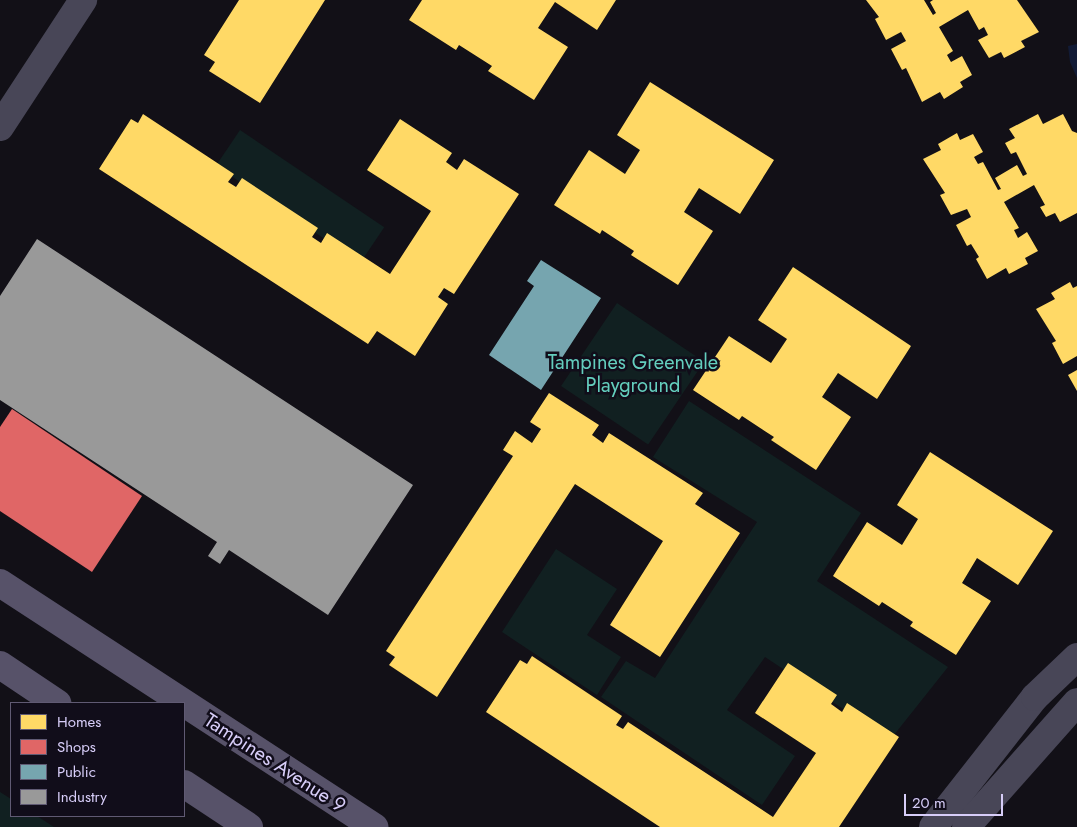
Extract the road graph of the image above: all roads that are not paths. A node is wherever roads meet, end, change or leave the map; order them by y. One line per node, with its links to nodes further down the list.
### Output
1 (84, 0): 2 (street)
2 (0, 127)
3 (0, 583): 7 (main road, Tampines Avenue 9)
4 (1077, 656): 13 (street)
5 (0, 665): 6 (main road)
6 (56, 702)
7 (183, 702)
8 (1077, 702): 14 (street)
9 (185, 703): 12 (main road, Tampines Avenue 9)
10 (185, 785): 11 (main road)
11 (250, 827)
12 (375, 827)
13 (933, 827)
14 (966, 827)

